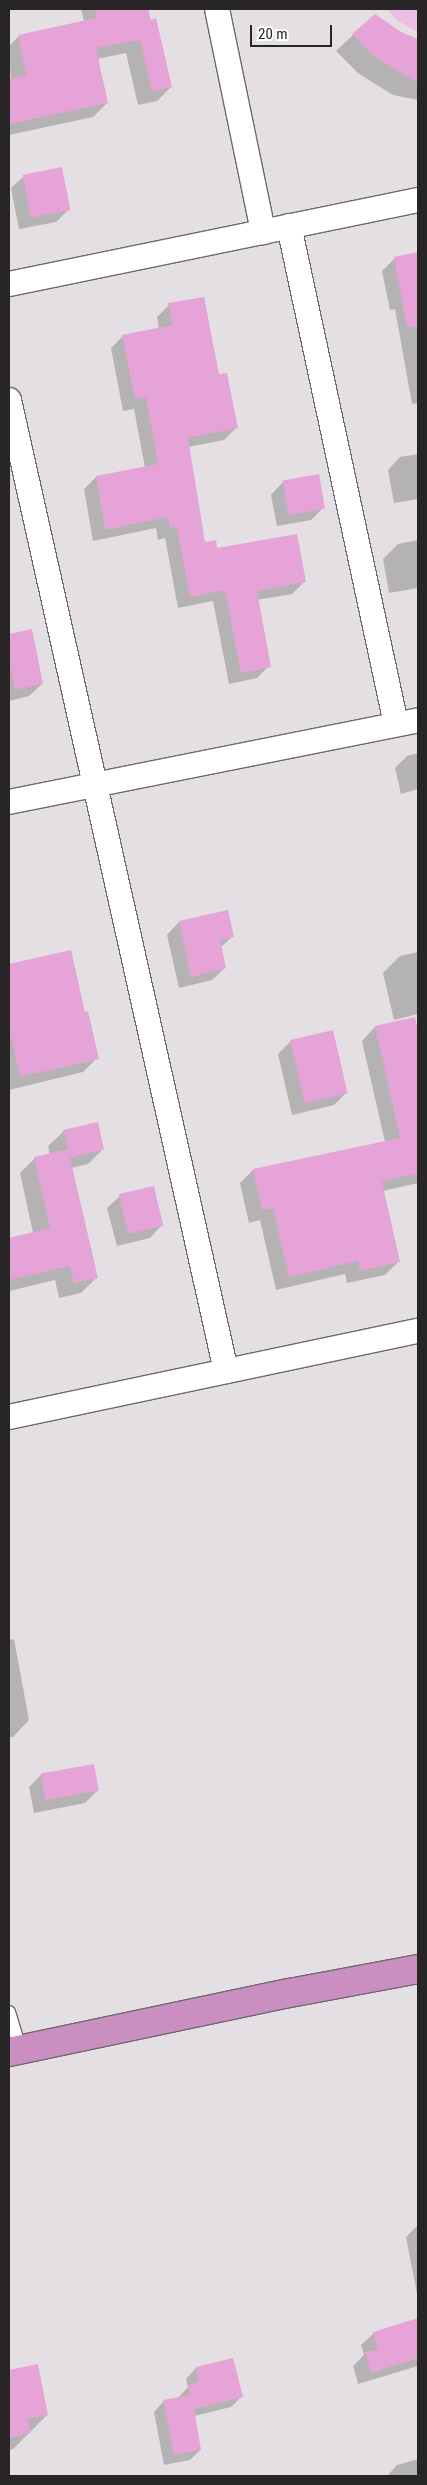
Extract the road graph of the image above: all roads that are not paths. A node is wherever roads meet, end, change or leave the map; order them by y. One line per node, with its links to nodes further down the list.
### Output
1 (217, 9): 4 (street)
2 (418, 200): 3 (street)
3 (289, 226): 4 (street); 7 (street)
4 (263, 232): 5 (street)
5 (9, 284)
6 (9, 400): 8 (street)
7 (407, 722): 8 (street)
8 (95, 784): 9 (street); 11 (street)
9 (9, 802)
10 (418, 1331): 11 (street)
11 (226, 1371): 12 (street)
12 (9, 1417)
13 (418, 1969): 15 (highway)
14 (9, 2012): 15 (lane)
15 (14, 2051)

